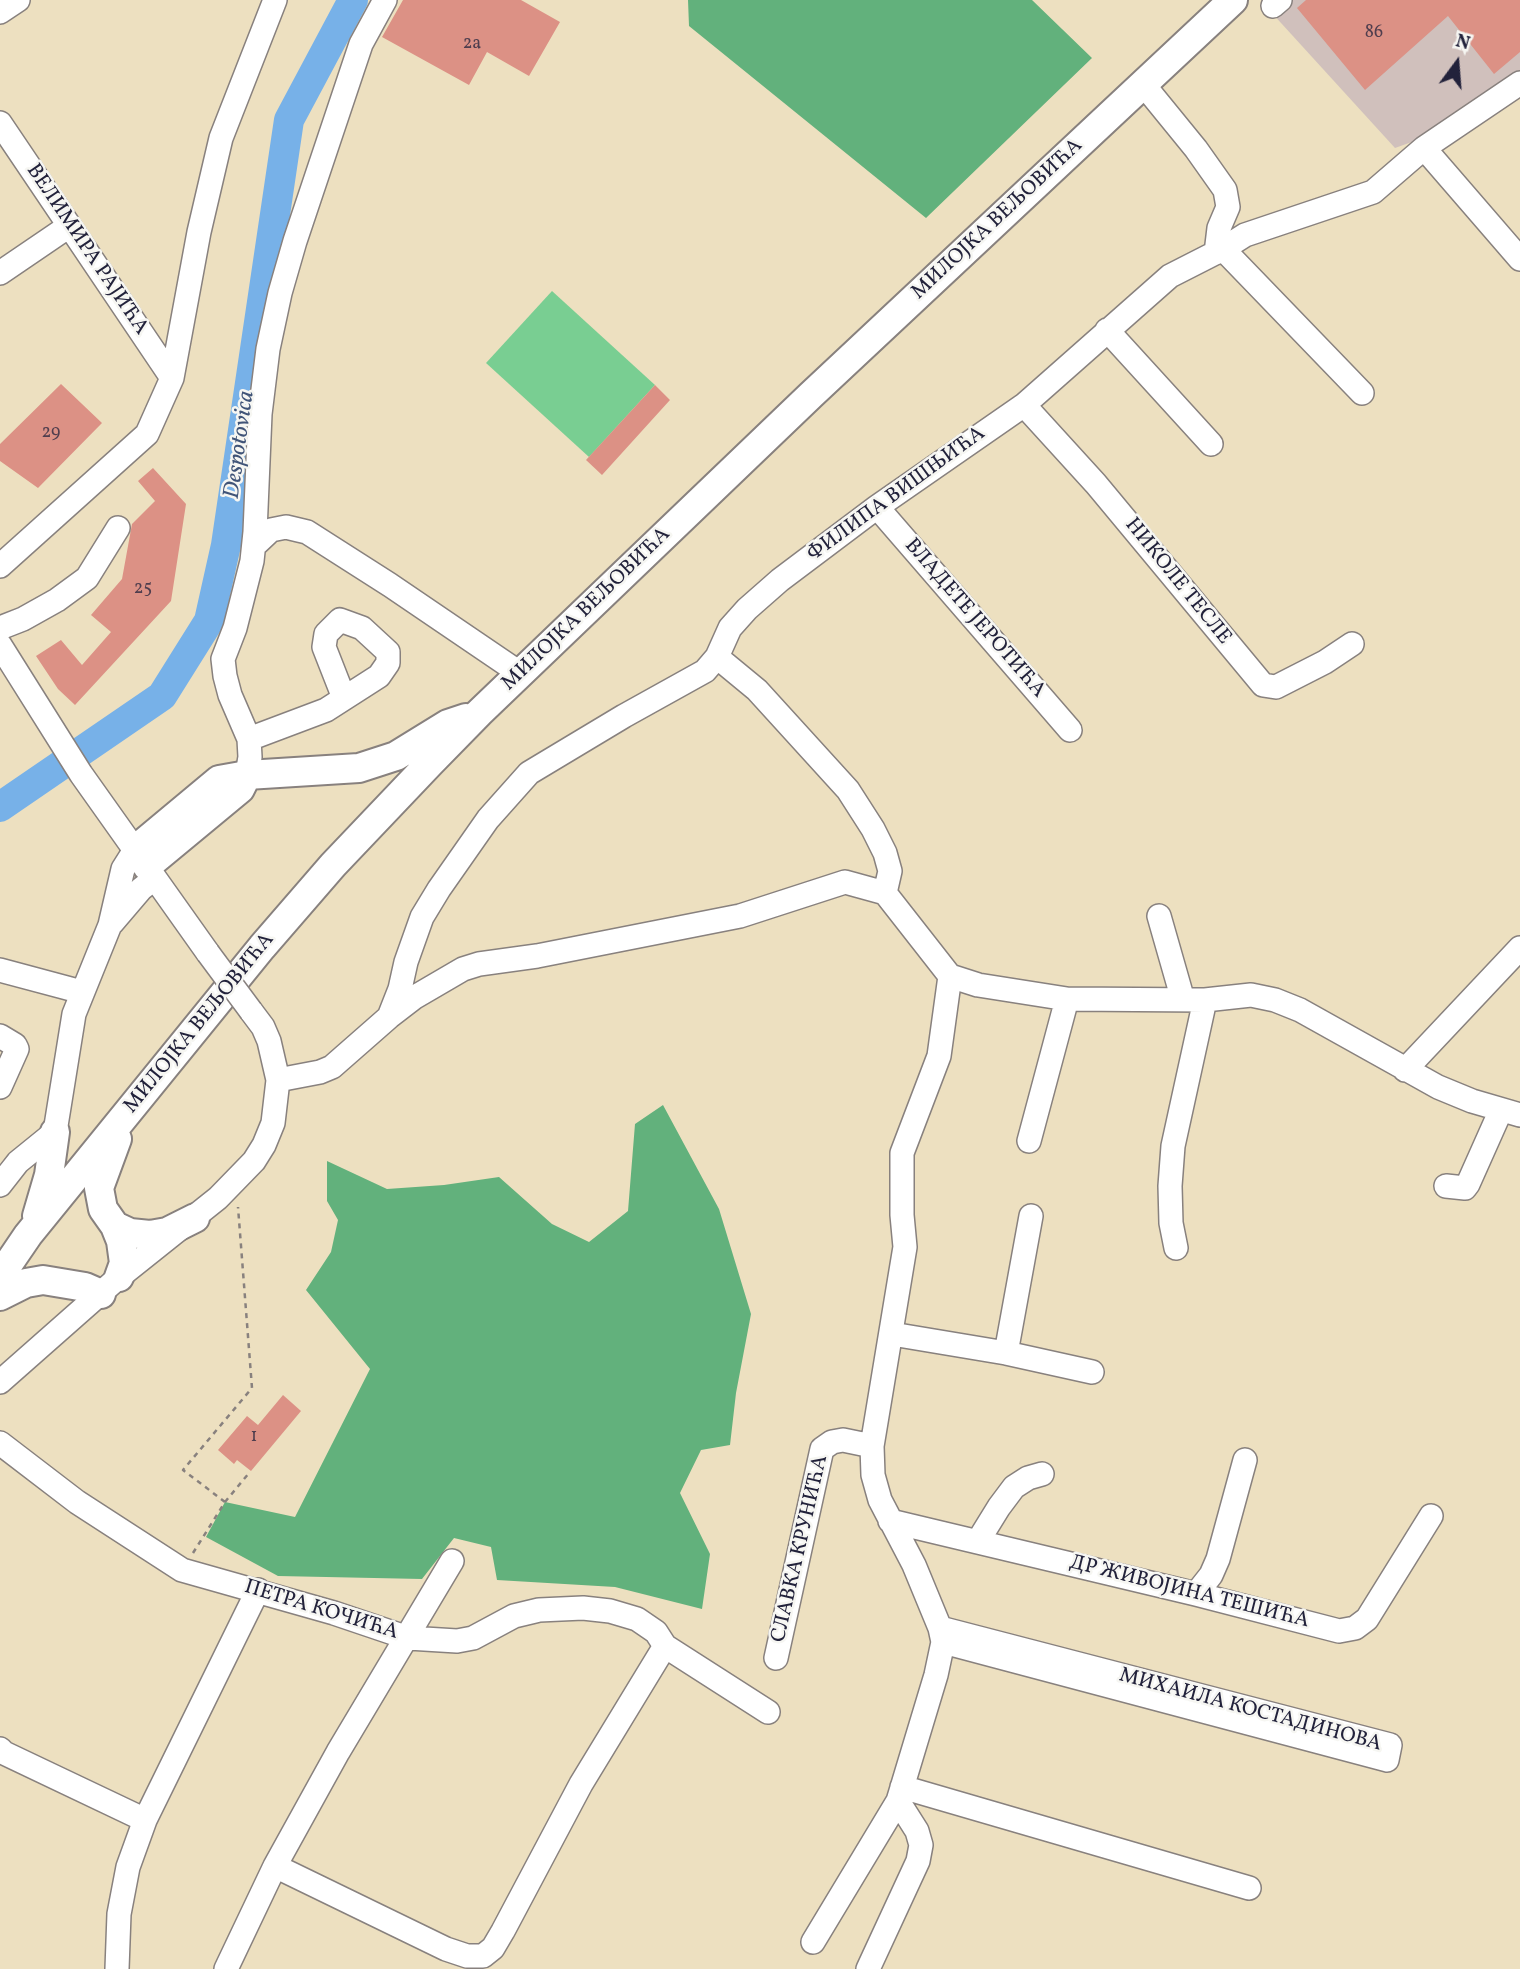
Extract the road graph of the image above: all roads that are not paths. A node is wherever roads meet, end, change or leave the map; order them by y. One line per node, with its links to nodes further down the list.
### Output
1 (18, 0): 5 (street)
2 (275, 0): 15 (street)
3 (385, 0): 21 (street)
4 (1233, 0): 7 (main road, МИЛОЈКА ВЕЉОВИЋА)
5 (0, 12)
6 (1520, 83): 9 (street, ФИЛИПА ВИШЊИЋА)
7 (1143, 85): 11 (street); 27 (main road, МИЛОЈКА ВЕЉОВИЋА)
8 (0, 123): 10 (street, ВЕЛИМИРА РАЈИЋА)
9 (1424, 148): 11 (street, ФИЛИПА ВИШЊИЋА); 12 (street)
10 (69, 226): 13 (street); 15 (street, ВЕЛИМИРА РАЈИЋА)
11 (1219, 251): 14 (street, ФИЛИПА ВИШЊИЋА); 16 (street)
12 (1520, 259)
13 (0, 273)
14 (1107, 330): 17 (street, ФИЛИПА ВИШЊИЋА); 18 (street)
15 (172, 378): 22 (street)
16 (1362, 393)
17 (1024, 405): 19 (street, ФИЛИПА ВИШЊИЋА); 24 (street, НИКОЛЕ ТЕСЛЕ)
18 (1211, 444)
19 (877, 507): 25 (street, ФИЛИПА ВИШЊИЋА); 30 (street, ВЛАДЕТЕ ЈЕРОТИЋА)
20 (118, 528): 23 (street)
21 (254, 546): 27 (street); 31 (street)
22 (0, 566)
23 (0, 628)
24 (1352, 644)
25 (717, 657): 34 (street); 43 (street, ФИЛИПА ВИШЊИЋА)
26 (3, 658): 33 (street)
27 (521, 674): 29 (main road, МИЛОЈКА ВЕЉОВИЋА)
28 (344, 698): 31 (street)
29 (479, 713): 32 (main road); 48 (main road, МИЛОЈКА ВЕЉОВИЋА)
30 (1070, 730)
31 (248, 739): 32 (street)
32 (247, 775): 33 (main road)
33 (145, 865): 36 (street); 36 (street); 46 (street, bridge)
34 (885, 893): 39 (street); 43 (street)
35 (1159, 916): 42 (street)
36 (110, 925): 40 (street)
37 (1520, 948): 45 (street)
38 (0, 970): 40 (street)
39 (950, 976): 41 (street); 62 (street)
40 (82, 992): 50 (street)
41 (1066, 999): 42 (street); 51 (street)
42 (1194, 1000): 45 (street); 58 (street)
43 (388, 1017): 46 (street)
44 (0, 1036): 47 (street)
45 (1405, 1070): 49 (street)
46 (278, 1080): 55 (street)
47 (0, 1087)
48 (133, 1105): 56 (main road); 57 (main road, МИЛОЈКА ВЕЉОВИЋА)
49 (1510, 1112): 53 (street)
50 (55, 1132): 52 (street); 57 (main road)
51 (1030, 1141)
52 (1, 1181)
53 (1446, 1186)
54 (1031, 1216): 63 (street)
55 (195, 1218): 56 (main road); 60 (street)
56 (115, 1226): 60 (main road)
57 (28, 1235): 59 (main road, МИЛОЈКА ВЕЉОВИЋА)
58 (1176, 1248)
59 (0, 1276)
60 (110, 1285): 61 (main road); 65 (street)
61 (0, 1296)
62 (892, 1334): 63 (street); 67 (street)
63 (1006, 1353): 64 (street)
64 (1092, 1372)
65 (0, 1382)
66 (0, 1443): 74 (street, ПЕТРА КОЧИЋА)
67 (872, 1446): 71 (street); 79 (street, СЛАВКА КРУНИЋА)
68 (1245, 1460): 75 (street)
69 (1042, 1474): 72 (street)
70 (1431, 1516): 75 (street, ДР ЖИВОЈИНА ТЕШИЋА)
71 (890, 1521): 72 (street, ДР ЖИВОЈИНА ТЕШИЋА); 76 (street)
72 (978, 1541): 75 (street, ДР ЖИВОЈИНА ТЕШИЋА)
73 (452, 1561): 77 (street)
74 (258, 1590): 77 (street, ПЕТРА КОЧИЋА); 83 (street)
75 (1196, 1594)
76 (942, 1635): 76 (street, МИХАИЛА КОСТАДИНОВА); 82 (street)
77 (408, 1638): 78 (street, ПЕТРА КОЧИЋА); 84 (street)
78 (665, 1646): 80 (street, ПЕТРА КОЧИЋА); 84 (street)
79 (776, 1658)
80 (768, 1712)
81 (1, 1758): 83 (street)
82 (900, 1794): 85 (street); 86 (street); 89 (street)
83 (145, 1820): 87 (street)
84 (275, 1867): 88 (street)
85 (1249, 1888)
86 (813, 1942)
87 (117, 1969)
88 (226, 1969)
89 (868, 1969)

